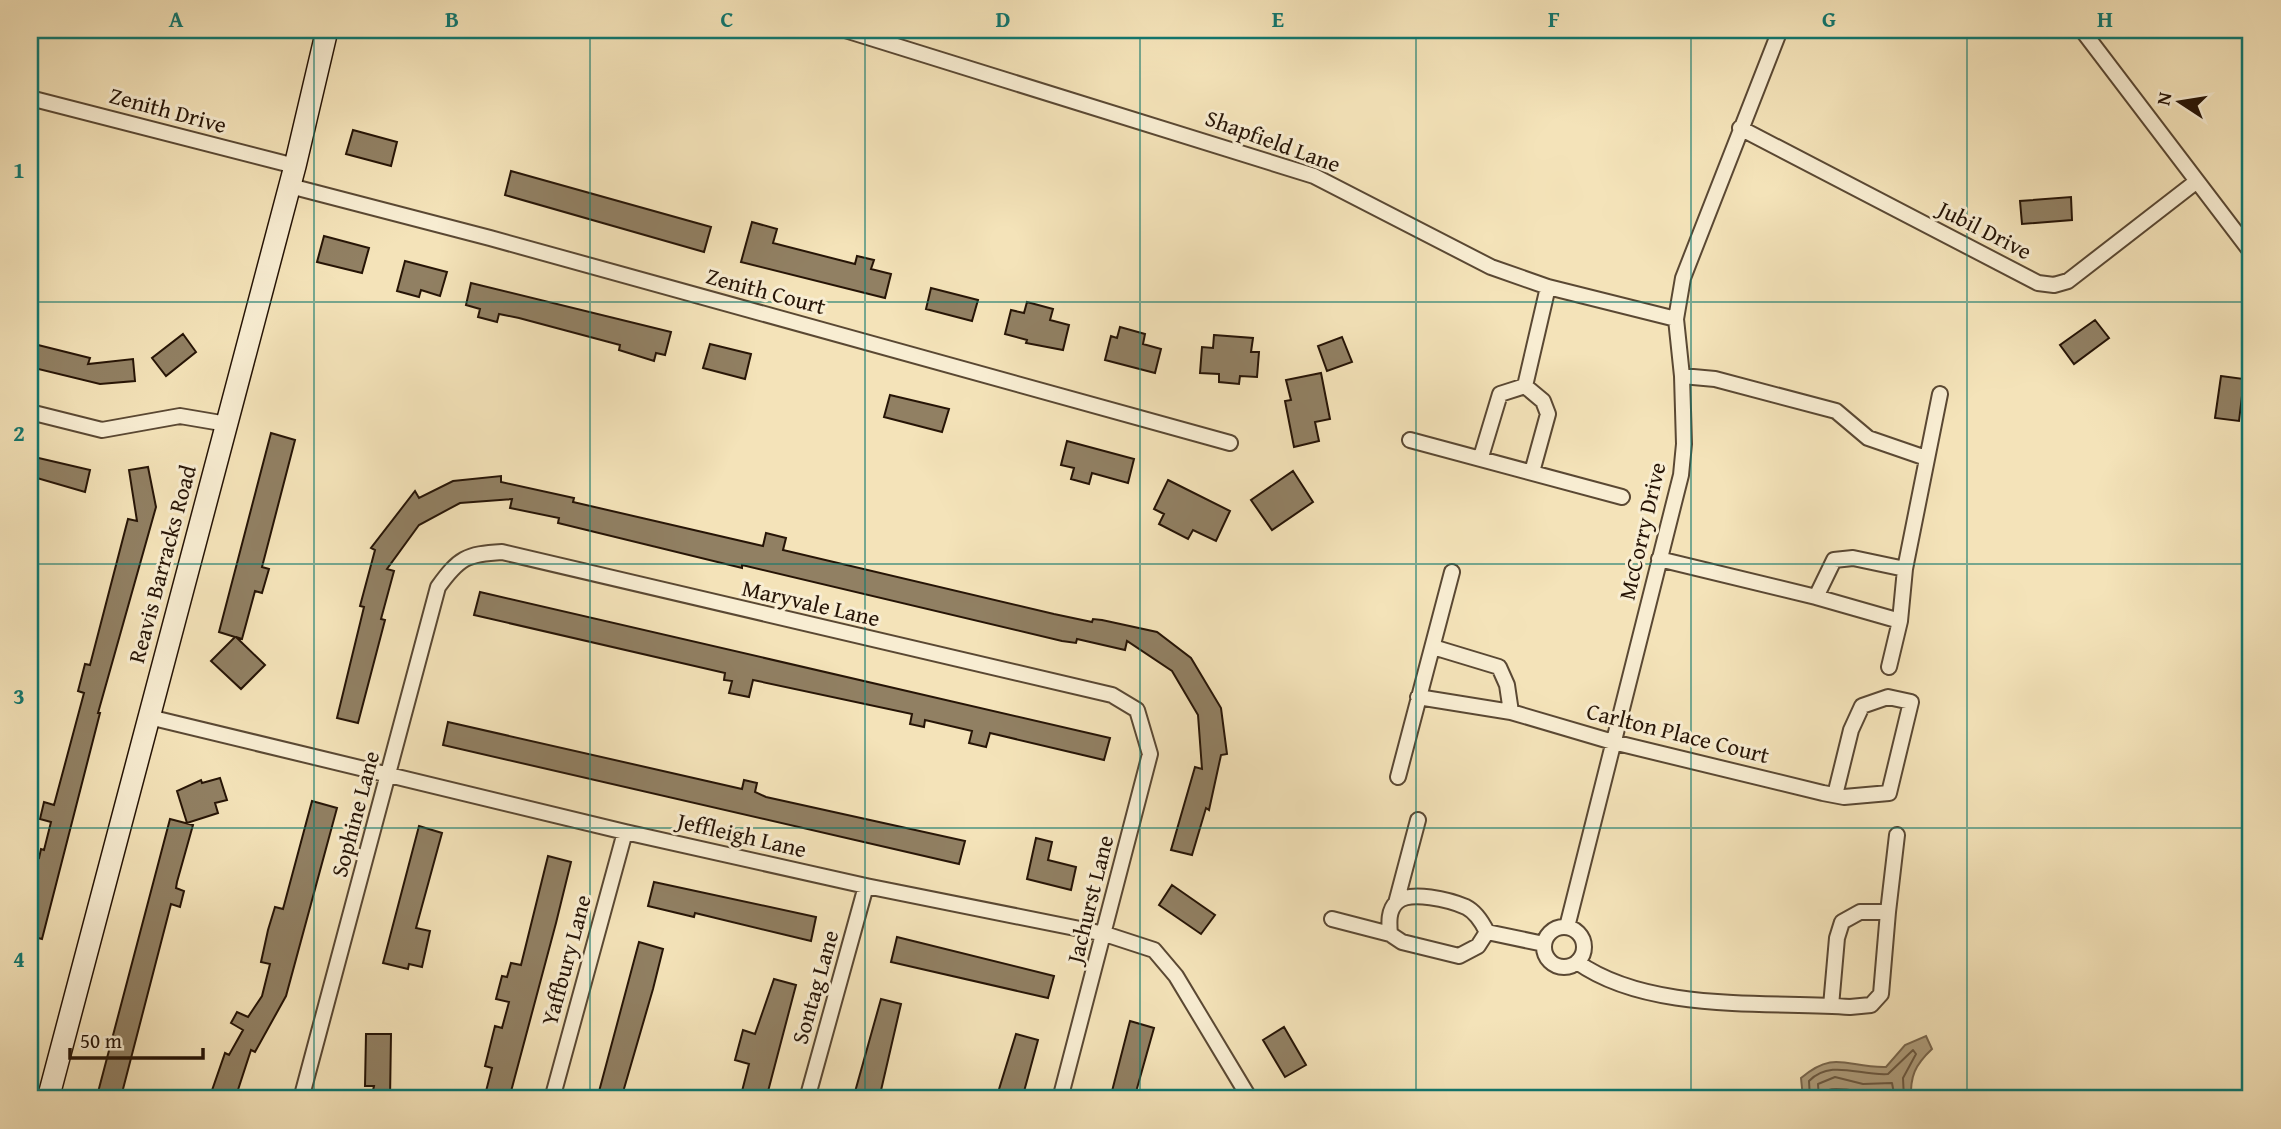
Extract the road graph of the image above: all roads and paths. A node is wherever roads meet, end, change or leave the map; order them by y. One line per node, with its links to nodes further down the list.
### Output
1 (845, 30): 10 (street, Shapfield Lane)
2 (1780, 30): 6 (street, McCorry Drive)
3 (2082, 30): 8 (street)
4 (329, 34): 7 (main road, Reavis Barracks Road)
5 (30, 98): 7 (street, Zenith Drive)
6 (1740, 128): 8 (street, Jubil Drive); 11 (street, McCorry Drive)
7 (292, 176): 16 (main road, Reavis Barracks Road); 18 (street, Zenith Court)
8 (2197, 181): 9 (street)
9 (2251, 252)
10 (1548, 287): 11 (street, Shapfield Lane); 13 (street)
11 (1676, 319): 12 (street, McCorry Drive)
12 (1682, 376): 20 (street); 24 (street, McCorry Drive)
13 (1525, 386): 19 (street); 21 (street)
14 (1940, 394): 20 (street)
15 (30, 412): 16 (street)
16 (227, 424): 34 (main road, Reavis Barracks Road)
17 (1410, 440): 19 (street)
18 (1230, 443)
19 (1481, 457): 21 (street)
20 (1926, 457): 25 (street)
21 (1532, 472): 22 (street)
22 (1622, 497)
23 (472, 553): 32 (street, Maryvale Lane); 36 (street, Sophine Lane)
24 (1659, 559): 27 (street); 35 (street, McCorry Drive)
25 (1905, 569): 27 (street); 28 (street)
26 (1452, 572): 29 (street)
27 (1816, 597): 28 (street)
28 (1900, 621): 30 (street)
29 (1433, 647): 31 (street); 33 (street)
30 (1889, 667)
31 (1418, 696): 33 (street, Carlton Place Court); 37 (street)
32 (1137, 710): 48 (street, Jachurst Lane)
33 (1511, 712): 35 (street, Carlton Place Court)
34 (149, 717): 36 (street, Jeffleigh Lane); 53 (main road, Reavis Barracks Road)
35 (1613, 742): 38 (street, Carlton Place Court); 46 (street, McCorry Drive)
36 (389, 776): 40 (street, Jeffleigh Lane); 54 (street, Sophine Lane)
37 (1398, 777)
38 (1835, 795): 38 (street, Carlton Place Court)
39 (1418, 820): 43 (street)
40 (625, 832): 42 (street, Jeffleigh Lane); 55 (street, Yaffbury Lane)
41 (1897, 835): 44 (street)
42 (866, 886): 48 (street, Jeffleigh Lane); 56 (street, Sontag Lane)
43 (1396, 903): 47 (street); 49 (street)
44 (1888, 912): 52 (street); 52 (street)
45 (1332, 919): 49 (street)
46 (1567, 927): 50 (street); 51 (street)
47 (1487, 932): 49 (street); 50 (street)
48 (1105, 934): 57 (street, Jachurst Lane); 58 (street, Jeffleigh Lane)
49 (1390, 934)
50 (1544, 944): 51 (street)
51 (1577, 962): 52 (street)
52 (1831, 1006)
53 (48, 1099)
54 (302, 1099)
55 (552, 1099)
56 (807, 1099)
57 (1060, 1099)
58 (1250, 1099)

